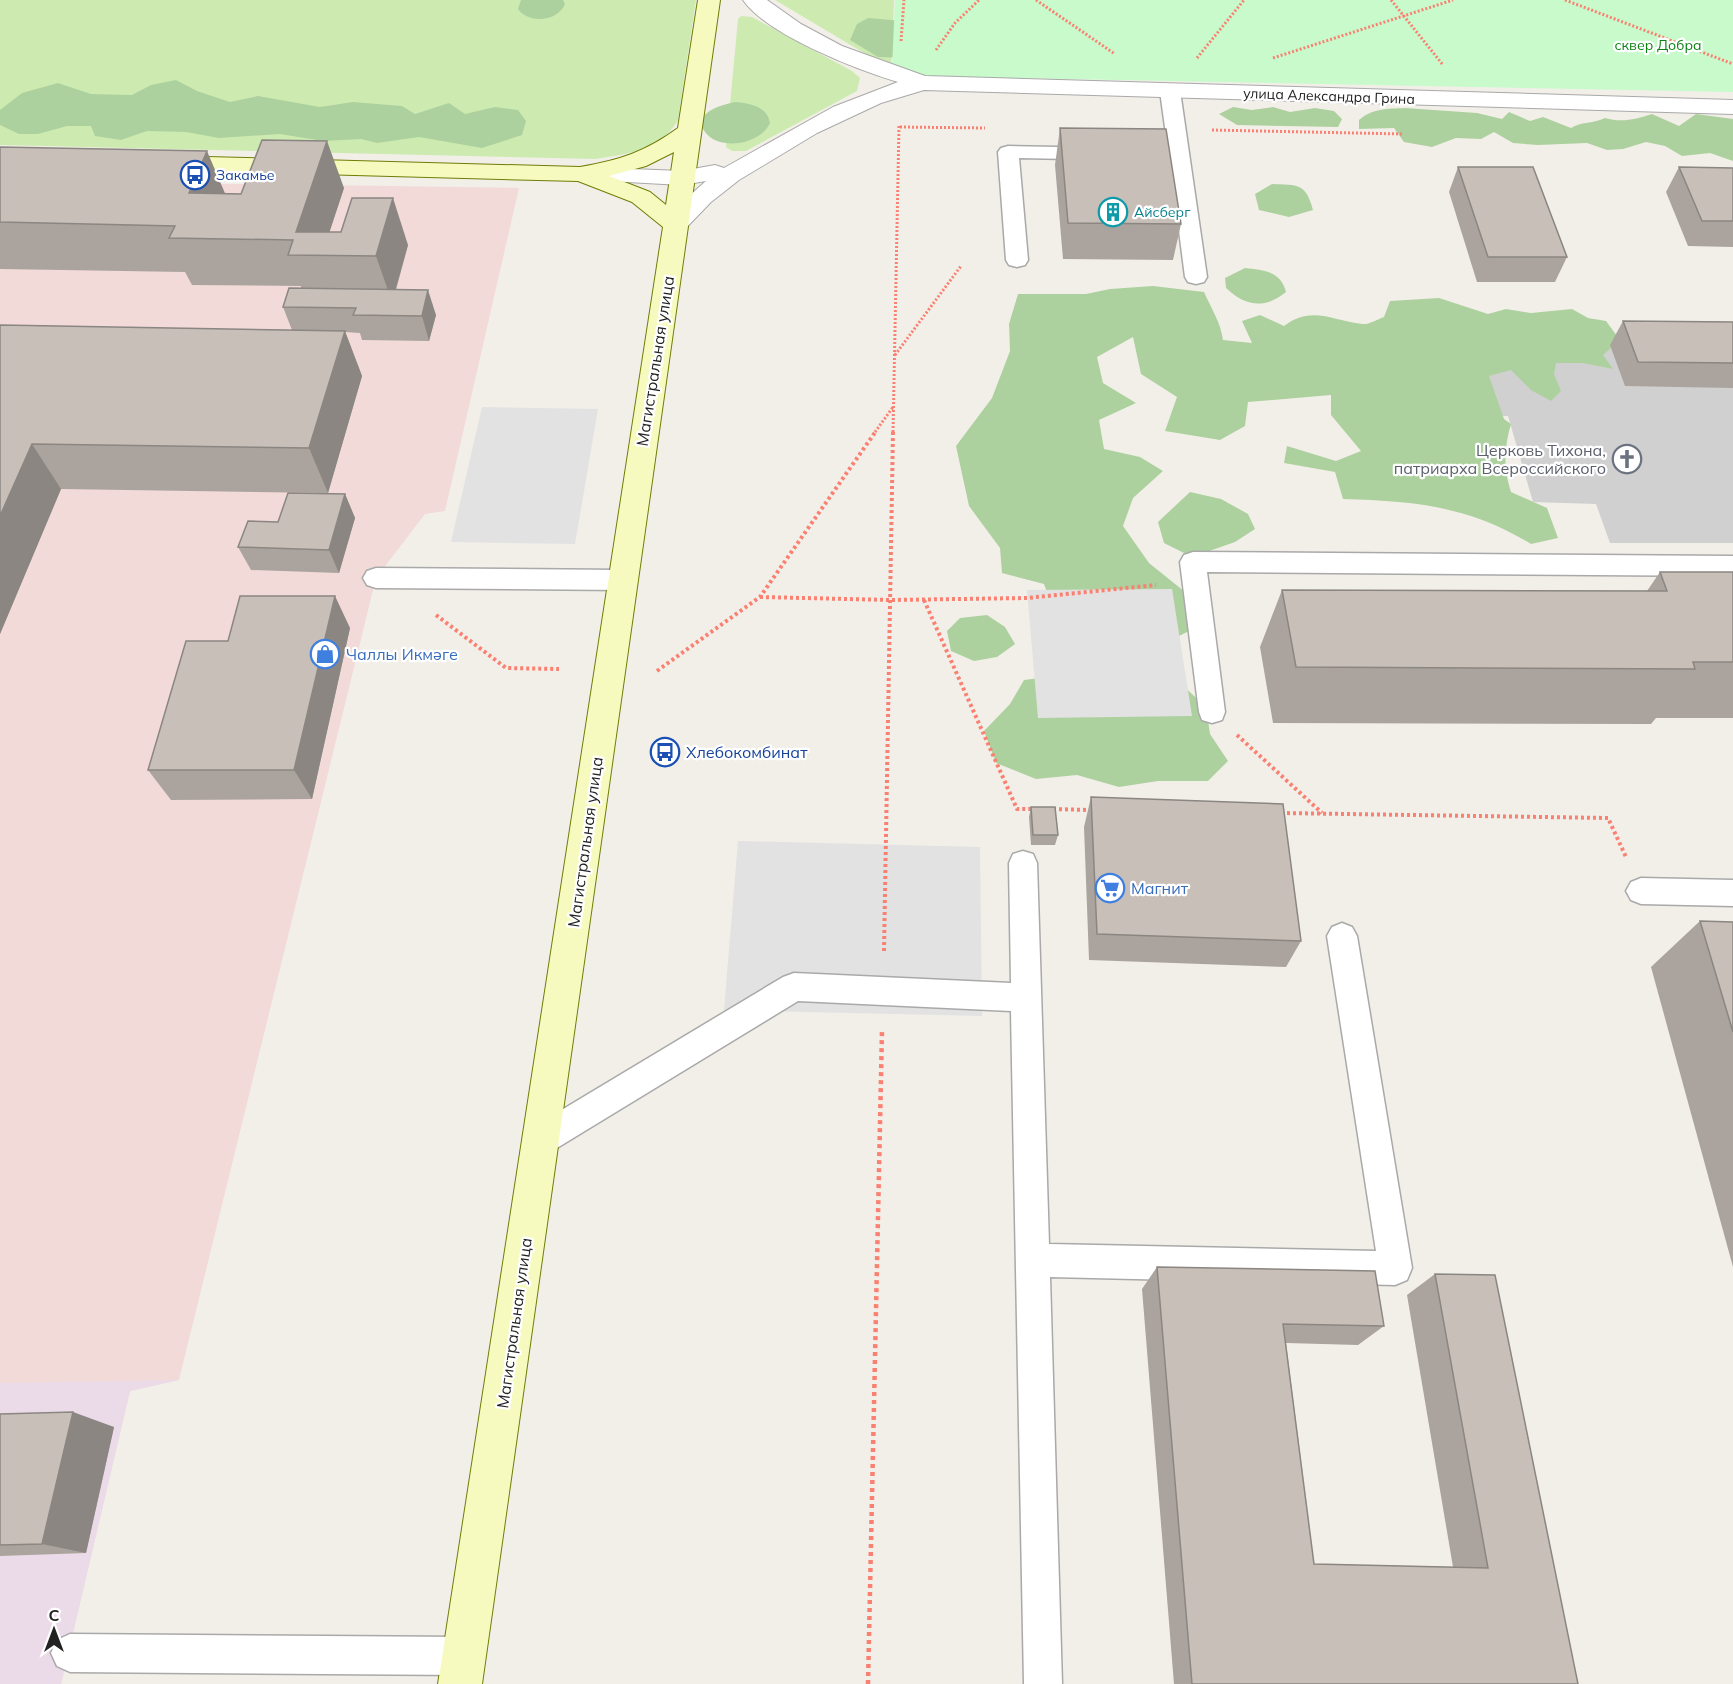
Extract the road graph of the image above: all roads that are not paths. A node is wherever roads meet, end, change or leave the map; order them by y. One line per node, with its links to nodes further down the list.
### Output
1 (710, 0): 6 (main road, Магистральная улица)
2 (754, 0): 3 (street)
3 (919, 82): 4 (street, улица Александра Грина); 7 (street)
4 (1170, 91): 5 (street, улица Александра Грина); 8 (lane)
5 (1733, 107)
6 (689, 131): 10 (main road); 11 (main road, Магистральная улица)
7 (772, 149): 11 (street); 12 (street)
8 (1178, 155): 13 (lane); 14 (lane)
9 (142, 163): 10 (main road)
10 (580, 174): 11 (street); 12 (main road)
11 (682, 178): 12 (main road, Магистральная улица)
12 (675, 224): 17 (main road, Магистральная улица)
13 (1017, 260)
14 (1196, 277)
15 (1733, 566): 18 (lane)
16 (376, 578): 17 (lane)
17 (621, 580): 24 (main road, Магистральная улица)
18 (1212, 712)
19 (1023, 863): 23 (lane)
20 (1641, 891): 21 (lane)
21 (1733, 893)
22 (1342, 936): 25 (lane)
23 (1026, 999): 24 (lane); 25 (lane)
24 (541, 1140): 27 (main road, Магистральная улица)
25 (1033, 1260): 28 (lane)
26 (70, 1653): 27 (lane)
27 (462, 1670)
28 (1043, 1684)

